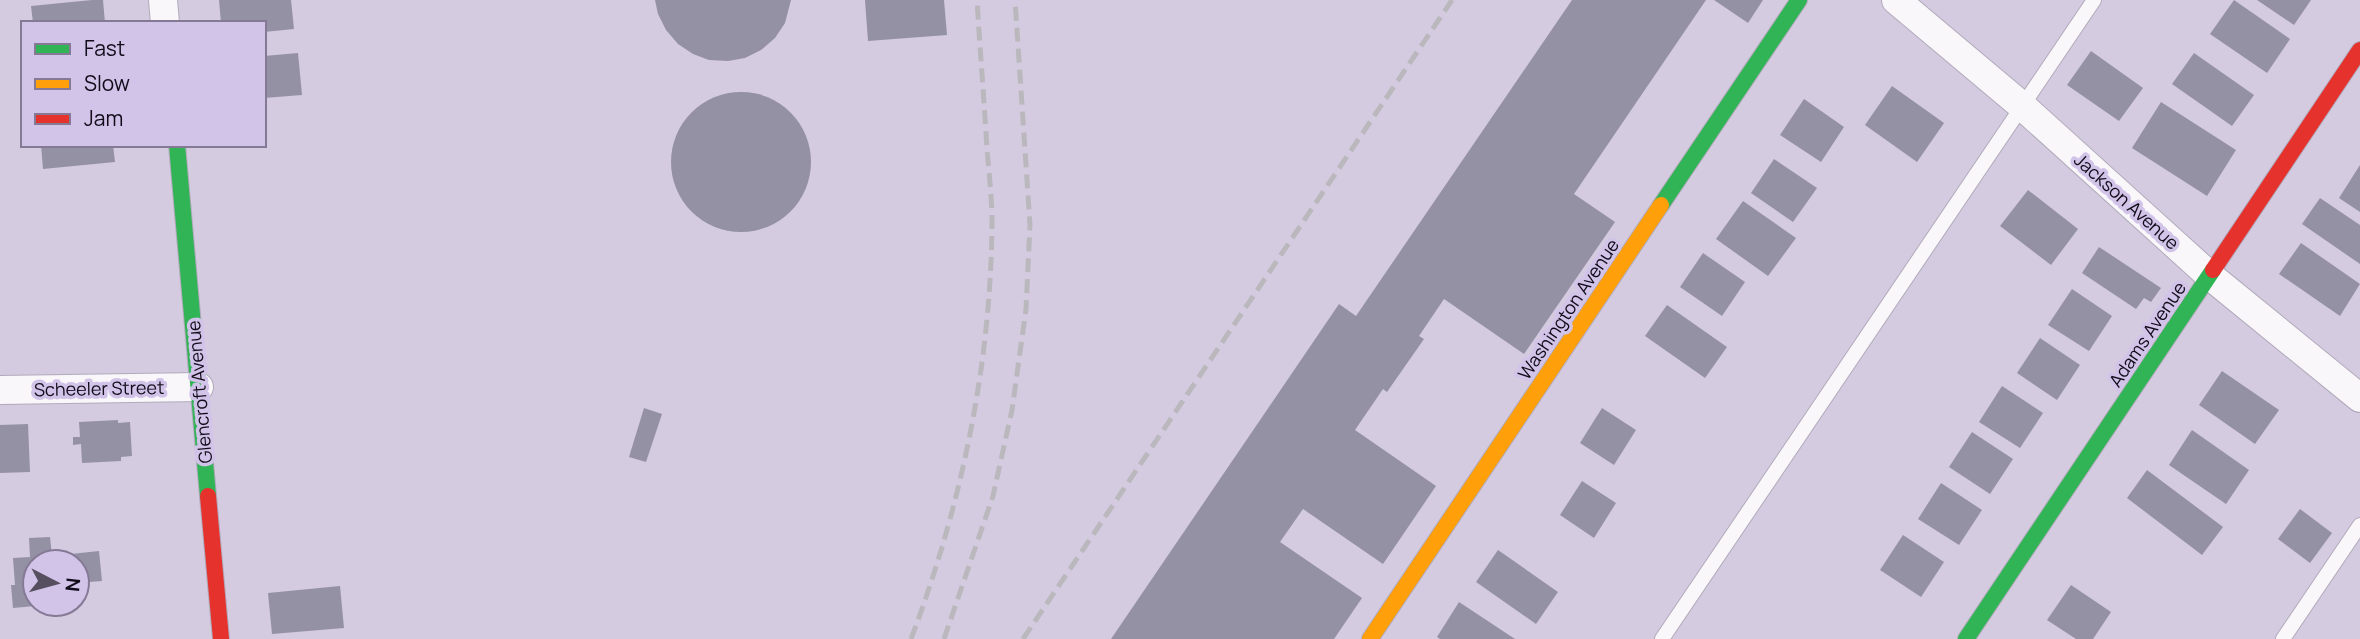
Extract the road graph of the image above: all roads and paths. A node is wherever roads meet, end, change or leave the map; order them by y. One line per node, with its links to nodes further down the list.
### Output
1 (163, 0): 5 (street)
2 (1799, 0): 15 (street, Washington Avenue)
3 (1896, 0): 7 (street, Jackson Avenue)
4 (2094, 0): 7 (lane)
5 (166, 21)
6 (2360, 50): 9 (street, Adams Avenue)
7 (2021, 105): 9 (street, Jackson Avenue); 16 (lane)
8 (177, 147): 10 (street, Glencroft Avenue)
9 (2209, 275): 12 (street, Jackson Avenue); 17 (street, Adams Avenue)
10 (199, 387): 11 (street, Scheeler Street); 14 (street, Glencroft Avenue)
11 (0, 390)
12 (2360, 398)
13 (2360, 525): 18 (lane)
14 (221, 639)
15 (1370, 639)
16 (1662, 639)
17 (1966, 639)
18 (2283, 639)

